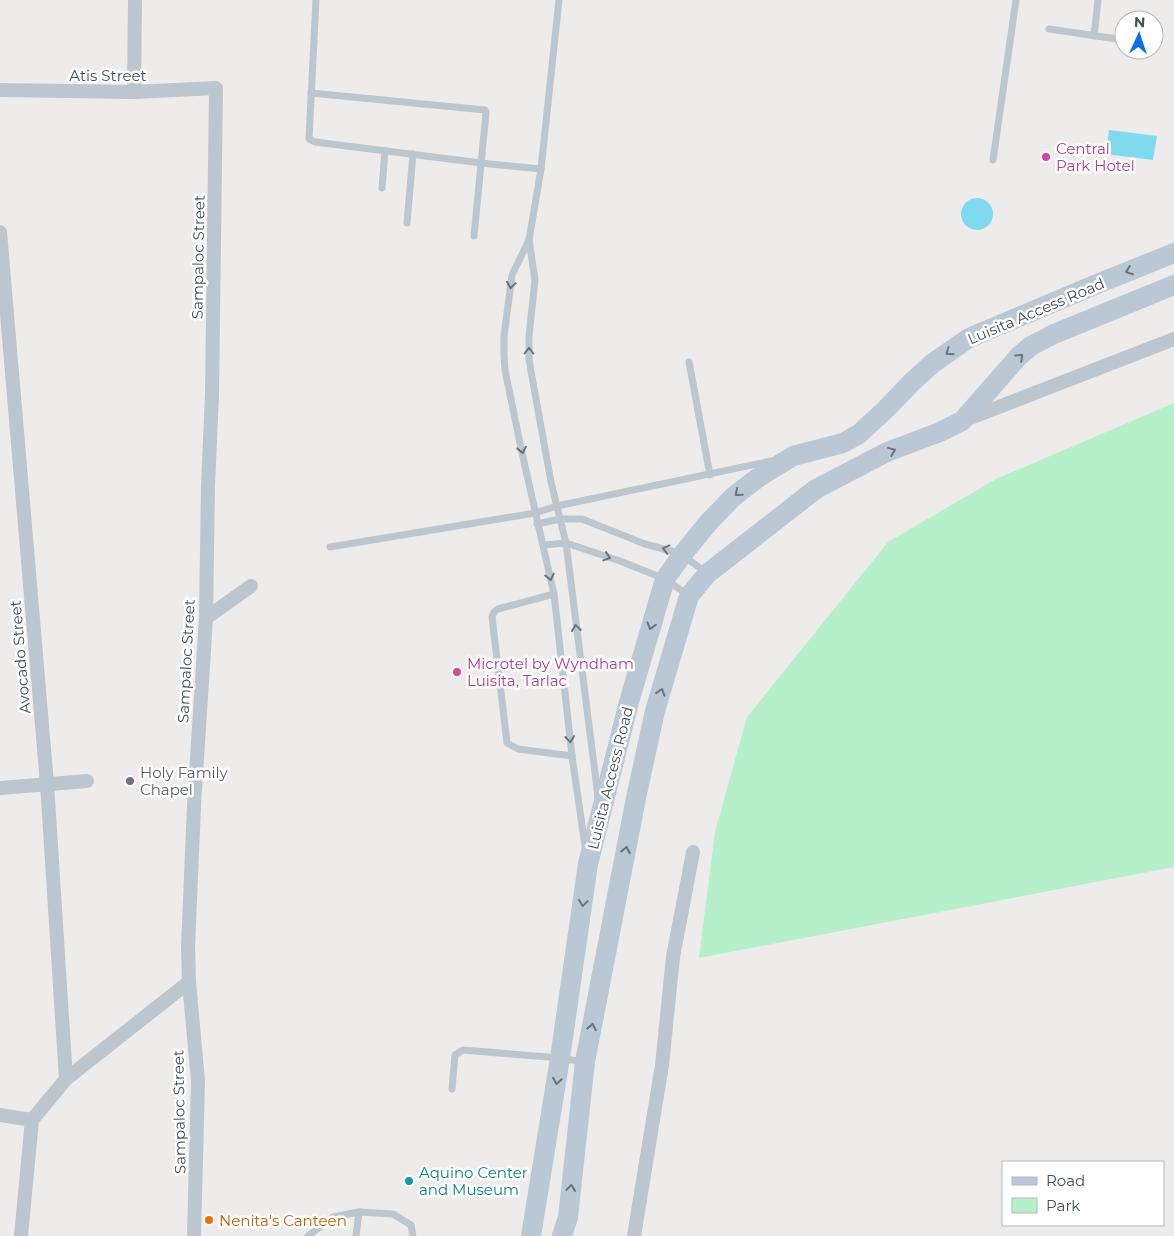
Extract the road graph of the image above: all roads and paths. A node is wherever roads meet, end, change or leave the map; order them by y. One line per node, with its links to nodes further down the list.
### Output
1 (135, 0): 11 (street)
2 (316, 0): 12 (lane)
3 (558, 0): 17 (lane)
4 (1016, 0): 15 (lane)
5 (1098, 0): 7 (lane)
6 (1049, 29): 7 (lane)
7 (1094, 36): 8 (lane)
8 (1114, 39)
9 (216, 88): 11 (street, Atis Street); 43 (street, Sampaloc Street)
10 (0, 90): 11 (street, Atis Street)
11 (134, 92)
12 (311, 93): 13 (lane); 16 (lane)
13 (385, 151): 14 (lane); 18 (lane)
14 (413, 154): 16 (lane); 19 (lane)
15 (993, 160)
16 (482, 163): 17 (lane); 21 (lane)
17 (541, 169): 22 (lane)
18 (382, 188)
19 (407, 223)
20 (0, 232): 46 (street, Avocado Street)
21 (474, 236)
22 (529, 240): 30 (lane, one-way to 22); 31 (lane, one-way to 31)
23 (1174, 254): 28 (main road, Luisita Access Road, one-way to 28)
24 (1174, 285): 27 (main road, Luisita Access Road, one-way to 24)
25 (1174, 339): 27 (street)
26 (689, 362): 29 (lane)
27 (962, 421): 38 (main road, Luisita Access Road, one-way to 27)
28 (793, 456): 29 (lane); 37 (main road, Luisita Access Road, one-way to 37)
29 (710, 475): 30 (lane)
30 (557, 506): 31 (lane); 32 (lane)
31 (535, 513): 33 (lane); 36 (lane)
32 (560, 519): 33 (lane); 34 (lane); 37 (lane, one-way to 32)
33 (537, 524): 35 (lane)
34 (566, 543): 35 (lane); 39 (lane, one-way to 39); 48 (lane, one-way to 34)
35 (543, 545): 41 (lane, one-way to 41)
36 (330, 547)
37 (682, 555): 38 (lane); 39 (main road, Luisita Access Road)
38 (707, 574): 42 (main road, Luisita Access Road)
39 (666, 579): 42 (lane); 48 (main road, Luisita Access Road, one-way to 48)
40 (251, 586): 43 (street)
41 (554, 594): 44 (lane, one-way to 44); 44 (lane)
42 (689, 596): 53 (main road, Luisita Access Road, one-way to 42)
43 (206, 618): 51 (street, Sampaloc Street)
44 (572, 756): 50 (lane)
45 (87, 781): 46 (street)
46 (47, 784): 47 (street); 54 (street, Avocado Street)
47 (0, 788)
48 (600, 815): 50 (main road, Luisita Access Road)
49 (693, 852): 66 (street)
50 (588, 864): 52 (main road, Luisita Access Road, one-way to 52)
51 (189, 982): 54 (street); 60 (street, Sampaloc Street)
52 (560, 1058): 53 (lane); 55 (lane); 64 (main road, Luisita Access Road, one-way to 64)
53 (585, 1062): 65 (main road, Luisita Access Road, one-way to 53)
54 (66, 1079): 57 (street)
55 (452, 1088)
56 (0, 1115): 57 (street)
57 (32, 1120): 59 (street)
58 (358, 1212): 61 (lane); 62 (lane); 63 (lane)
59 (21, 1236)
60 (194, 1236)
61 (308, 1236)
62 (356, 1236)
63 (413, 1236)
64 (531, 1236)
65 (562, 1236)
66 (634, 1236)

